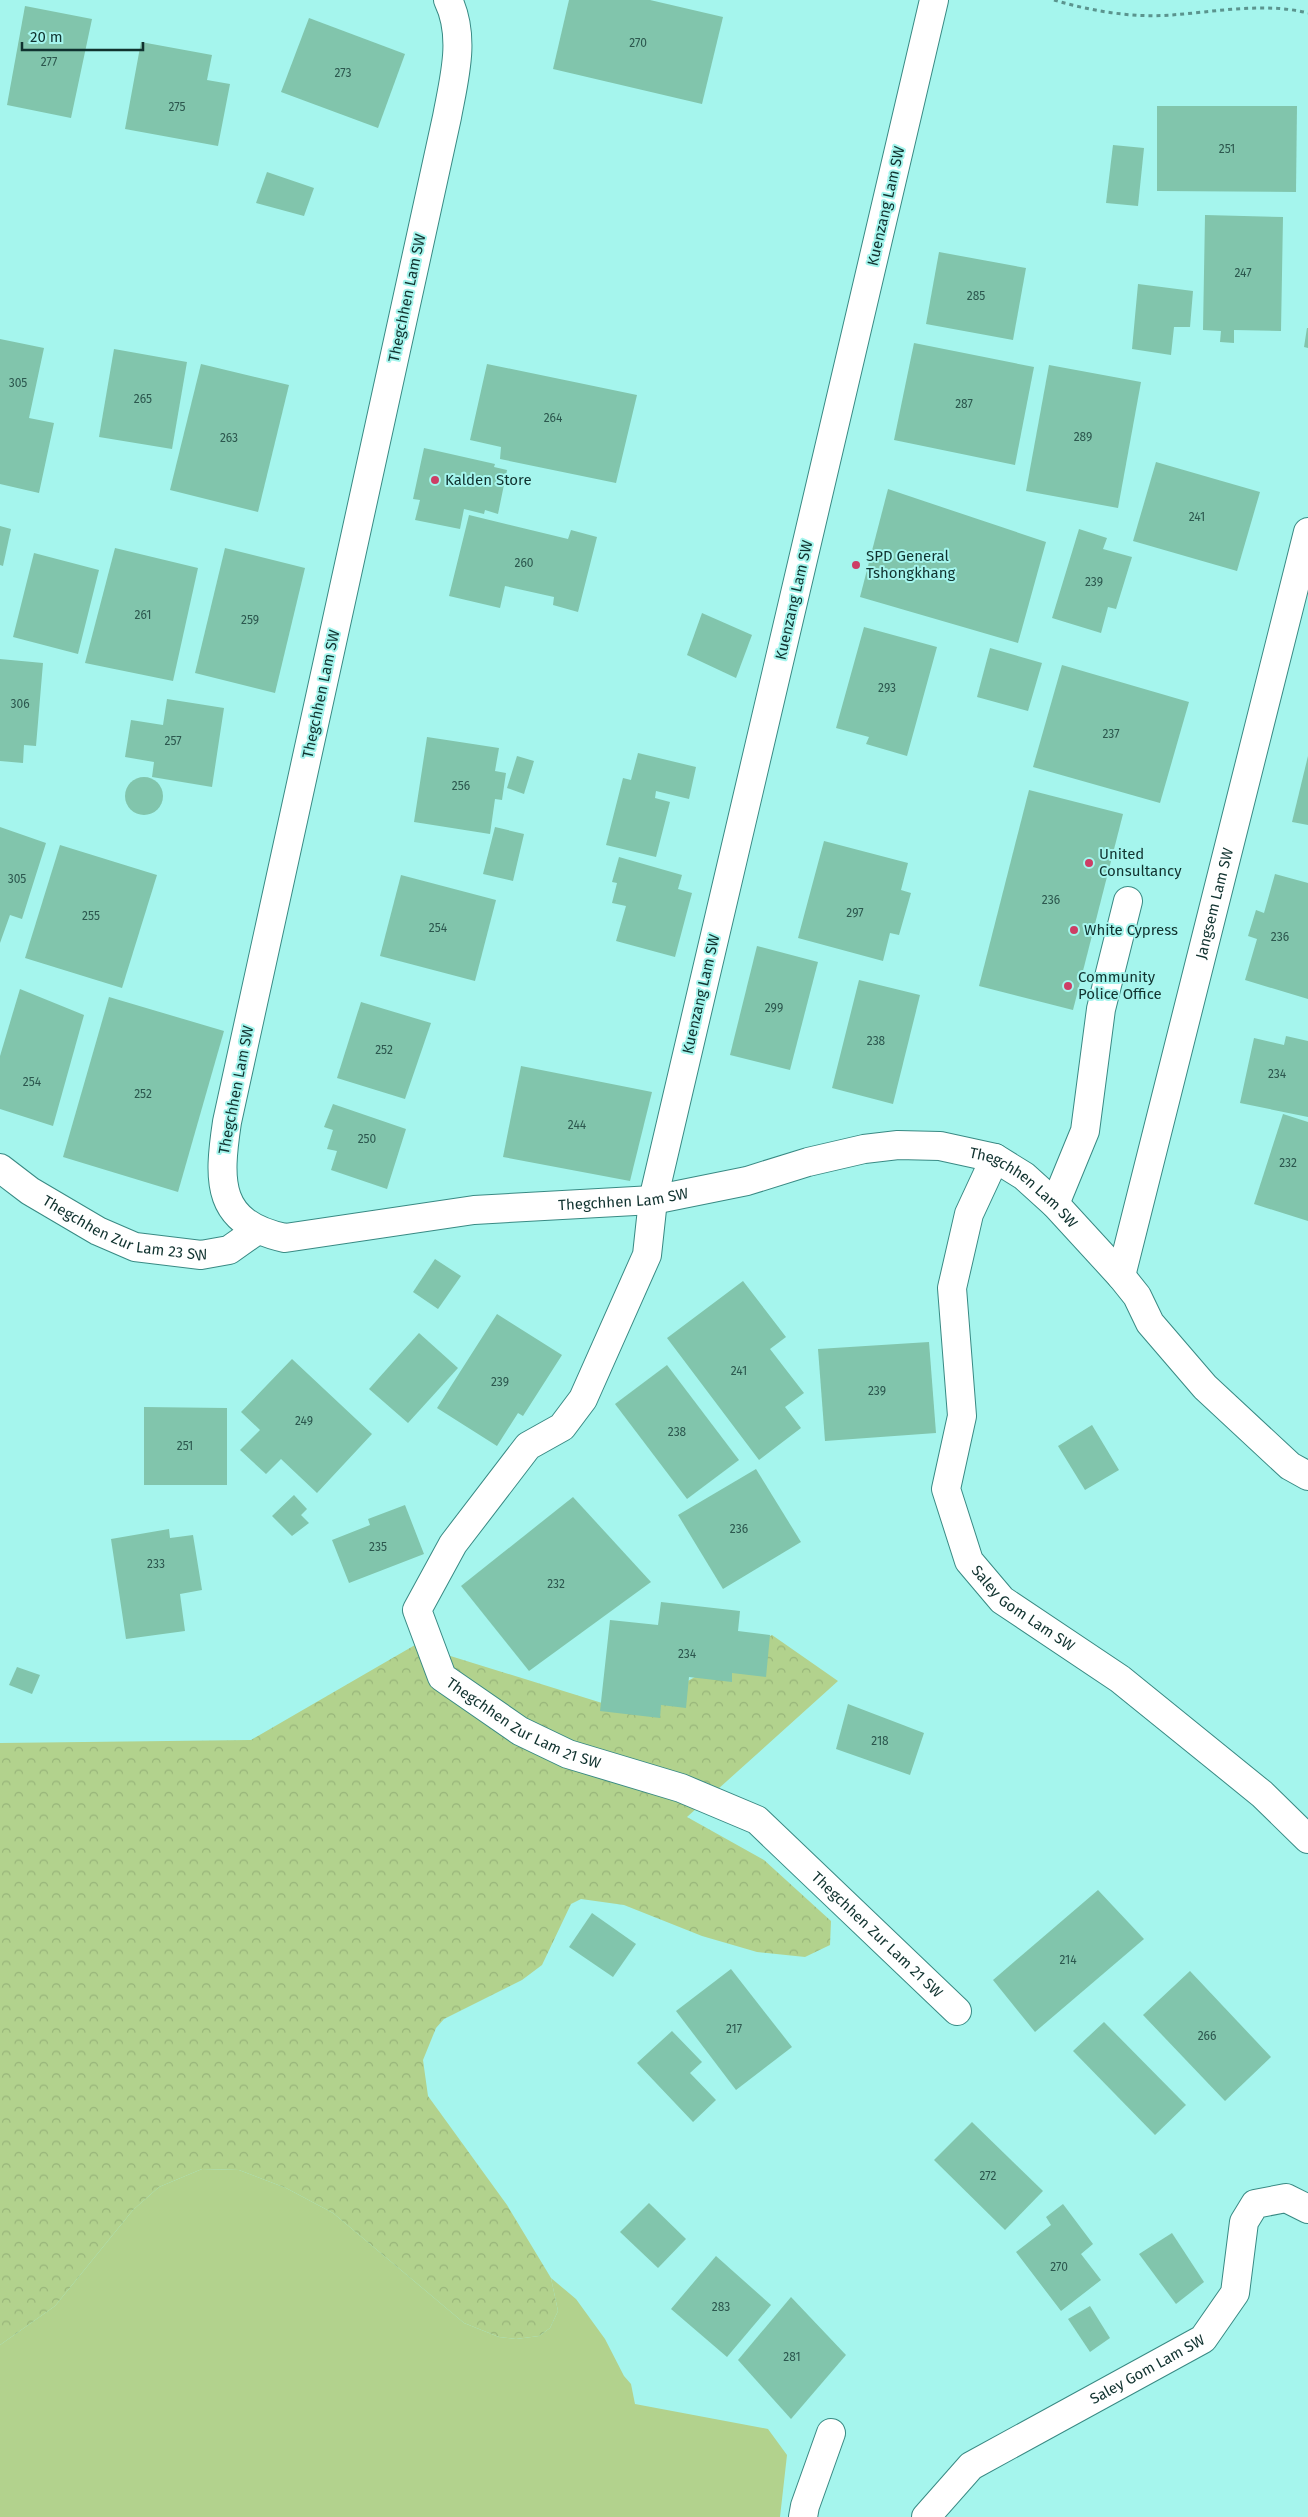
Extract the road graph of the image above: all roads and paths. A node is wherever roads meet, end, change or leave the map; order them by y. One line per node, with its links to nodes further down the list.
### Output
1 (448, 0): 11 (street, Thegchhen Lam SW)
2 (934, 0): 9 (street, Kuenzang Lam SW)
3 (1054, 0): 4 (path)
4 (1308, 13)
5 (1308, 532): 12 (street, Jangsem Lam SW)
6 (1128, 901): 10 (street)
7 (995, 1158): 9 (street, Thegchhen Lam SW); 10 (street, Thegchhen Lam SW); 14 (street, Saley Gom Lam SW)
8 (0, 1168): 11 (street, Thegchhen Zur Lam 23 SW)
9 (653, 1200): 11 (street, Thegchhen Lam SW); 15 (street, Thegchhen Zur Lam 21 SW)
10 (1055, 1204): 12 (street, Thegchhen Lam SW)
11 (256, 1231)
12 (1121, 1276): 13 (street, Thegchhen Lam SW)
13 (1308, 1476)
14 (1308, 1839)
15 (957, 2011)
16 (1308, 2209): 19 (street, Saley Gom Lam SW)
17 (831, 2433): 18 (street)
18 (803, 2517)
19 (926, 2517)

